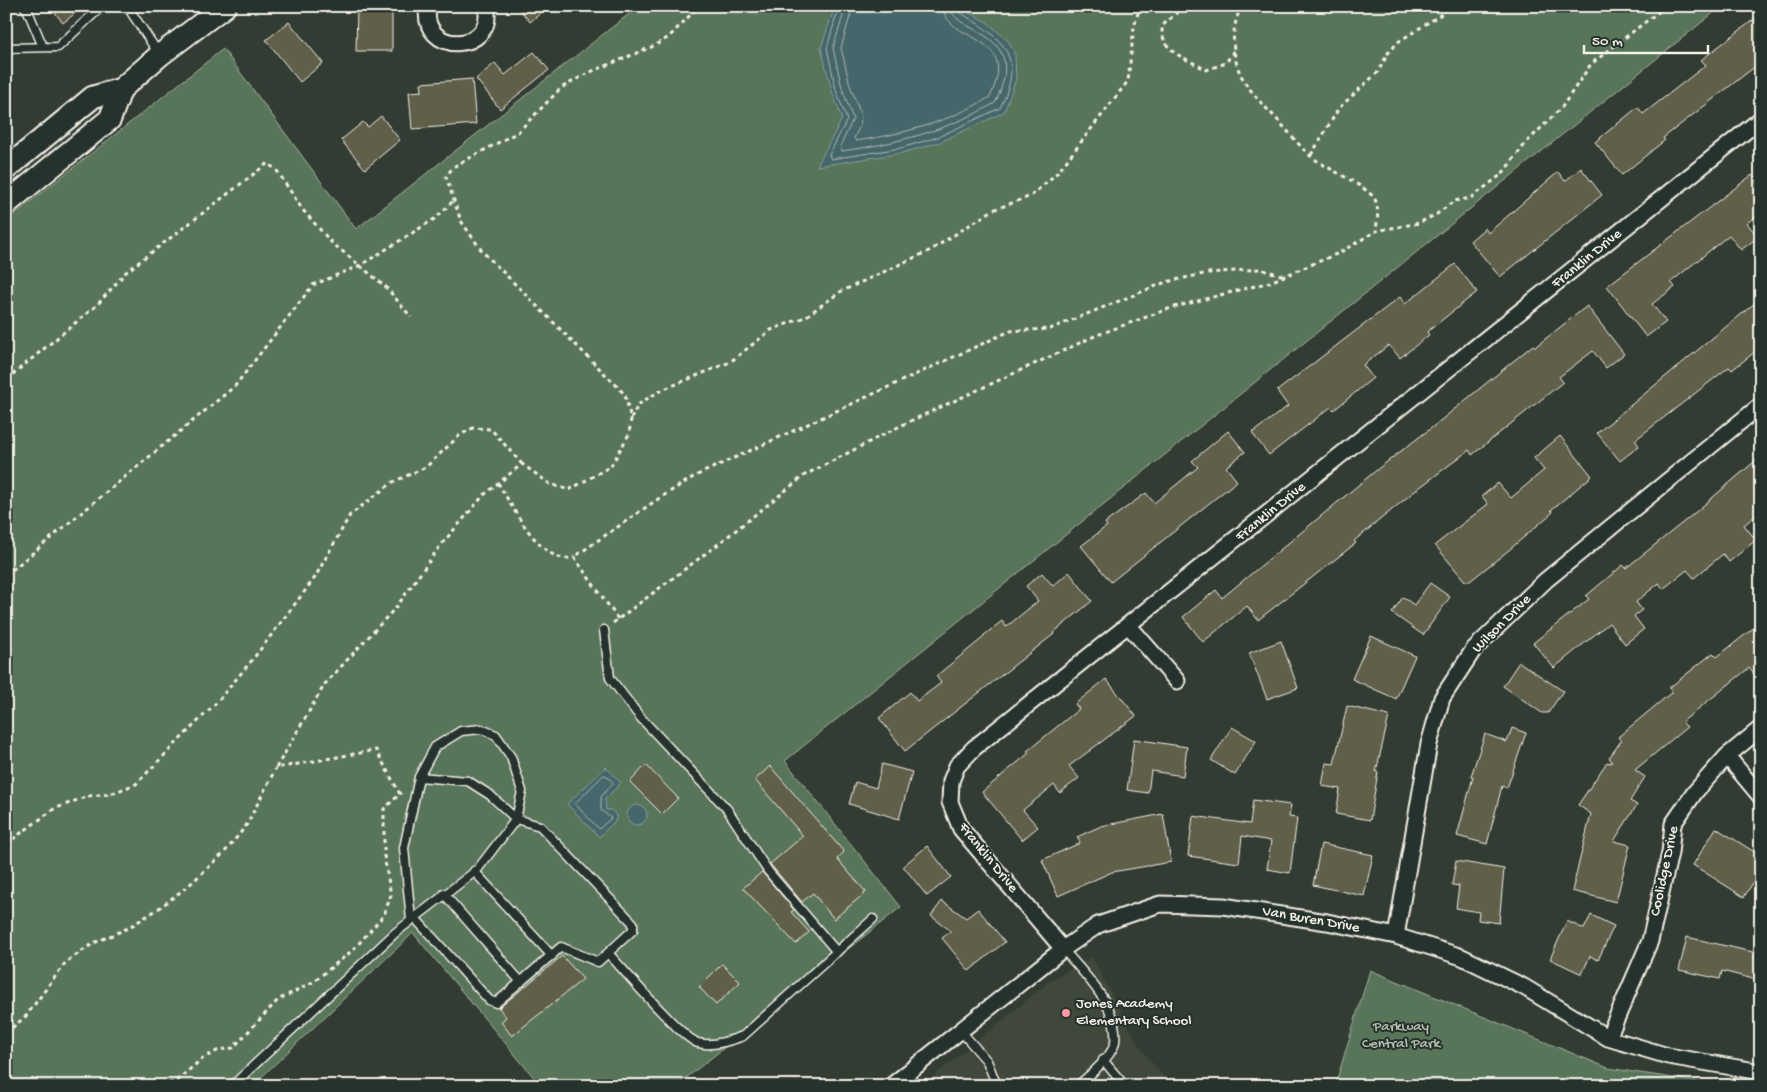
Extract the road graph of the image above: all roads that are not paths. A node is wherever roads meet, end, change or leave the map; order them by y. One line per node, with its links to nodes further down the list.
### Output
1 (24, 6): 7 (lane)
2 (102, 6): 7 (lane)
3 (127, 6): 9 (lane)
4 (225, 6): 9 (main road)
5 (428, 6): 6 (street)
6 (486, 6)
7 (43, 47): 8 (lane)
8 (6, 48)
9 (160, 55): 10 (main road)
10 (121, 88): 12 (main road); 13 (main road)
11 (1761, 119): 15 (street, Franklin Drive)
12 (6, 169)
13 (6, 204)
14 (1761, 405): 27 (street, Wilson Drive)
15 (1129, 626): 17 (street); 28 (street, Franklin Drive)
16 (604, 630): 29 (lane)
17 (1177, 681)
18 (1761, 728): 19 (street, Coolidge Drive)
19 (1727, 756): 21 (street); 34 (street, Coolidge Drive)
20 (419, 777): 22 (lane); 22 (lane); 25 (lane)
21 (1761, 797)
22 (516, 819): 23 (lane); 30 (lane)
23 (474, 871): 24 (lane); 31 (lane)
24 (444, 894): 25 (lane); 32 (lane)
25 (412, 918): 32 (lane); 38 (lane)
26 (873, 919): 29 (lane)
27 (1396, 936): 28 (street, Van Buren Drive); 34 (street, Van Buren Drive)
28 (1063, 949): 33 (street, Van Buren Drive); 35 (lane)
29 (837, 952): 30 (lane)
30 (608, 953): 31 (lane)
31 (552, 956): 32 (lane)
32 (521, 982)
33 (960, 1030): 39 (street, Van Buren Drive); 40 (lane)
34 (1608, 1038): 36 (street, Van Buren Drive)
35 (1103, 1060): 37 (lane); 41 (lane)
36 (1761, 1072)
37 (1080, 1085)
38 (232, 1086)
39 (891, 1086)
40 (997, 1086)
41 (1125, 1086)

